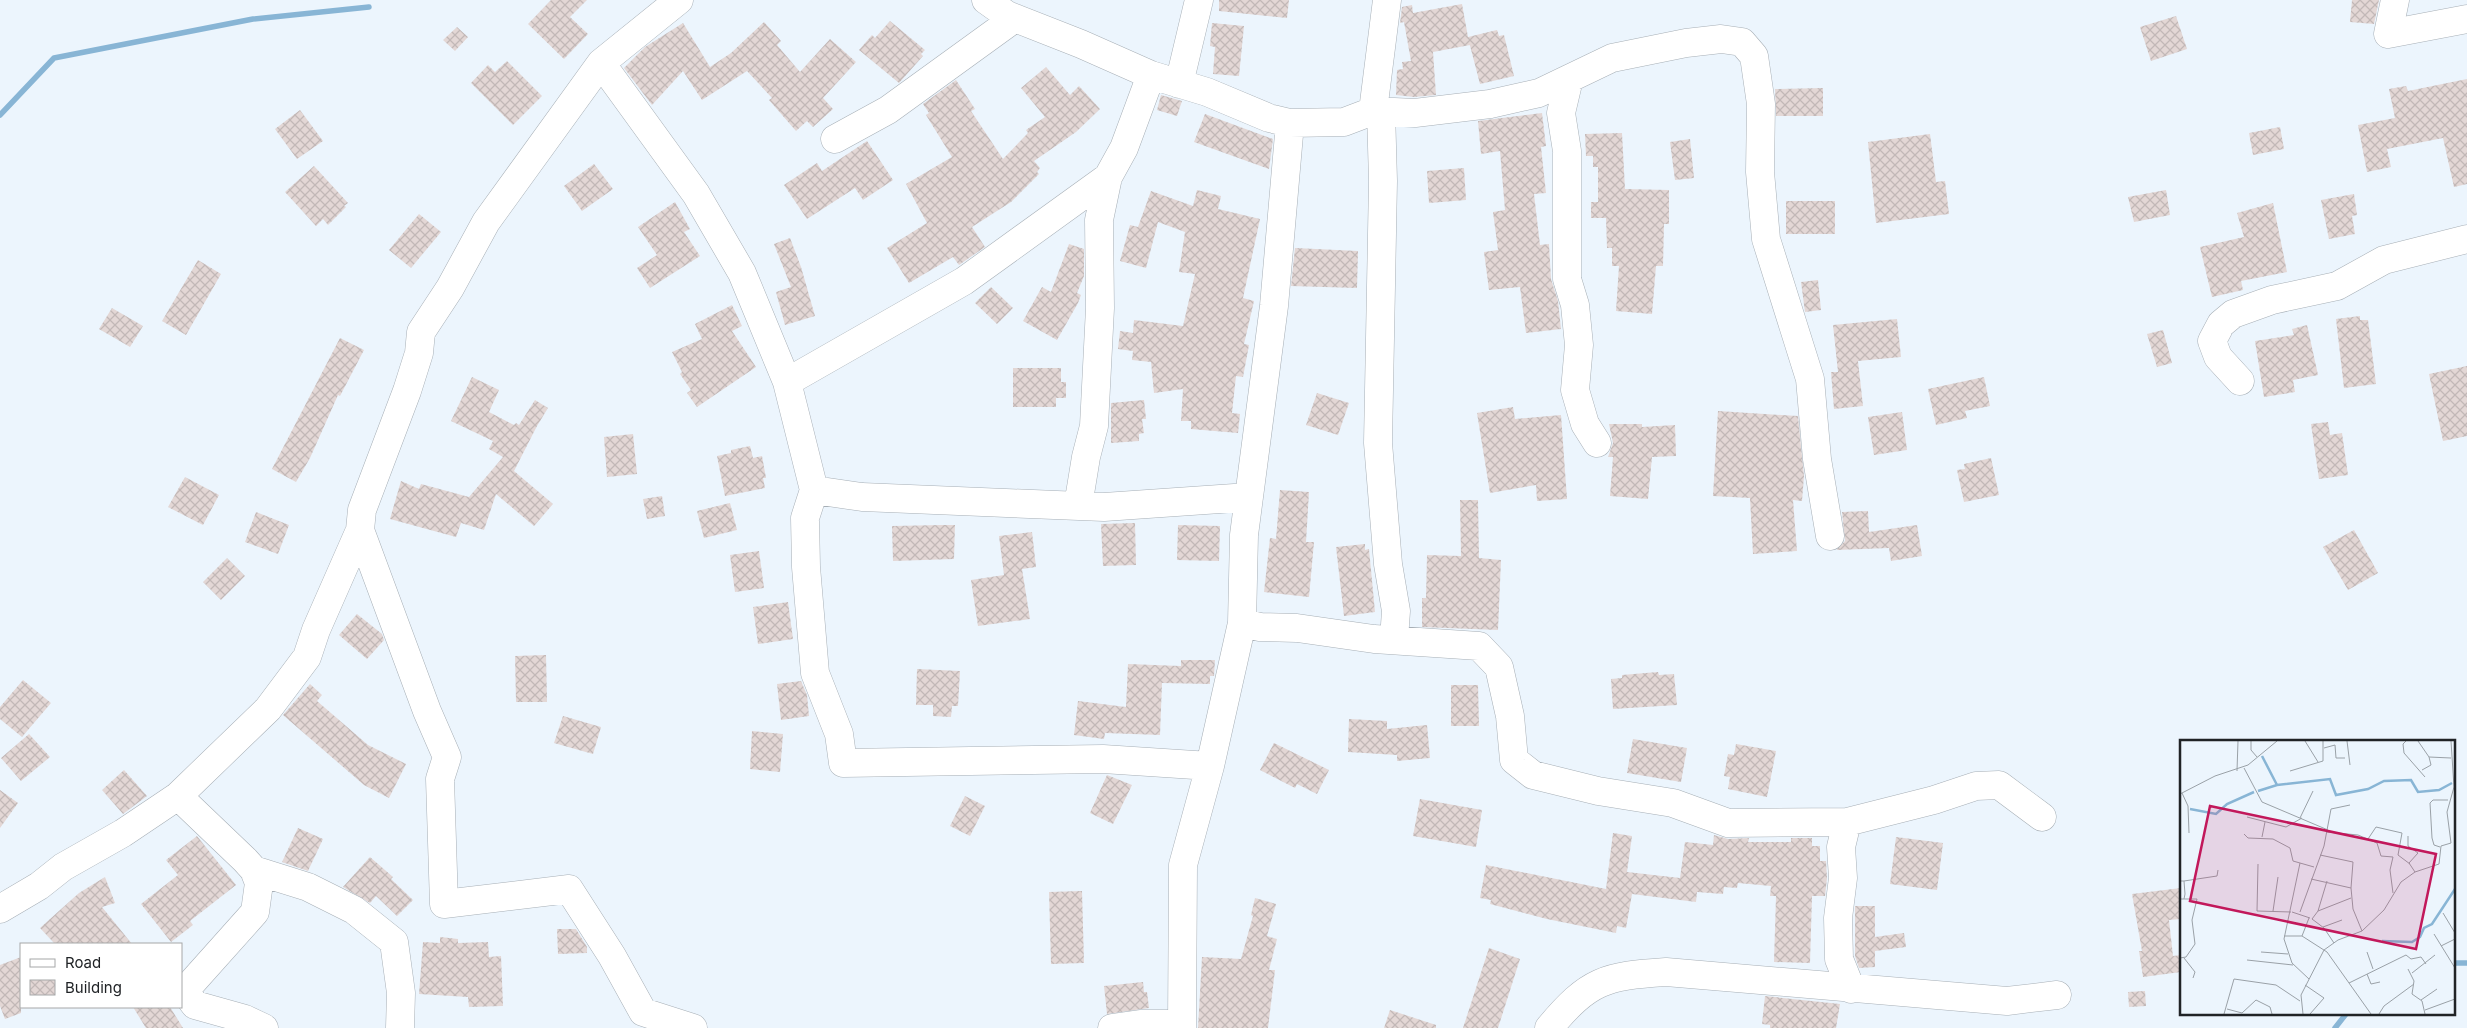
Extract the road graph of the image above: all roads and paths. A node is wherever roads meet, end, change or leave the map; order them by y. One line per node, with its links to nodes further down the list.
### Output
1 (680, 0): 8 (street)
2 (986, 0): 6 (street)
3 (1199, 0): 11 (street)
4 (1387, 0): 12 (street)
5 (2396, 0): 7 (street)
6 (1015, 18): 9 (street); 14 (street)
7 (2467, 19)
8 (601, 63): 18 (street); 23 (street)
9 (1151, 75): 11 (street); 15 (street)
10 (1569, 79): 12 (street); 19 (street); 24 (street)
11 (1179, 84): 13 (street)
12 (1377, 111): 13 (street); 26 (street)
13 (1290, 123): 21 (street)
14 (835, 139)
15 (1108, 178): 18 (street); 22 (street)
16 (2467, 239): 17 (street)
17 (2240, 381)
18 (787, 382): 20 (street)
19 (1597, 444)
20 (814, 490): 22 (street); 27 (street)
21 (1249, 496): 22 (street); 25 (street)
22 (1078, 506)
23 (360, 530): 28 (street); 38 (street)
24 (1830, 536)
25 (1242, 623): 26 (street); 27 (street)
26 (1394, 639): 30 (street)
27 (1210, 766): 35 (street)
28 (178, 796): 31 (street); 32 (street)
29 (2042, 817): 30 (street)
30 (1847, 822): 33 (street)
31 (254, 870): 36 (street); 37 (street)
32 (0, 909)
33 (1851, 989): 34 (street); 40 (street)
34 (2057, 994)
35 (1182, 1026): 39 (street)
36 (264, 1028)
37 (400, 1028)
38 (693, 1028)
39 (1112, 1028)
40 (1549, 1028)

